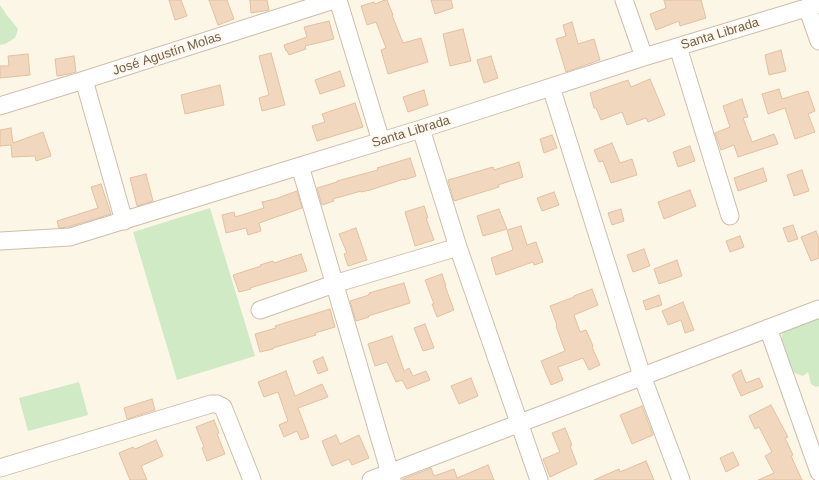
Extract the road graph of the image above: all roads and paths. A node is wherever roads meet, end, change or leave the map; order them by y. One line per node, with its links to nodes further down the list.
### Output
1 (334, 0): 8 (street, José Agustín Molas)
2 (338, 0): 12 (street)
3 (624, 0): 7 (street)
4 (813, 6): 5 (street); 6 (street, Santa Librada)
5 (819, 41)
6 (678, 47): 7 (street, Santa Librada); 14 (street)
7 (644, 56): 9 (street, Santa Librada)
8 (84, 80): 10 (street, José Agustín Molas); 15 (street)
9 (551, 87): 11 (street, Santa Librada); 22 (street)
10 (0, 106)
11 (421, 129): 12 (street, Santa Librada); 17 (street)
12 (381, 141): 13 (street, Santa Librada)
13 (300, 166): 15 (street, Santa Librada); 18 (street)
14 (730, 216)
15 (124, 220): 16 (street, Santa Librada)
16 (0, 242)
17 (458, 247): 18 (street); 23 (street)
18 (334, 284): 20 (street); 26 (street)
19 (819, 309): 21 (street)
20 (260, 310)
21 (768, 328): 22 (street); 25 (street)
22 (642, 376): 23 (street); 30 (street)
23 (519, 424): 26 (street); 29 (street)
24 (0, 468): 27 (street)
25 (819, 472)
26 (391, 477): 28 (street)
27 (252, 480)
28 (371, 480)
29 (539, 480)
30 (681, 480)

